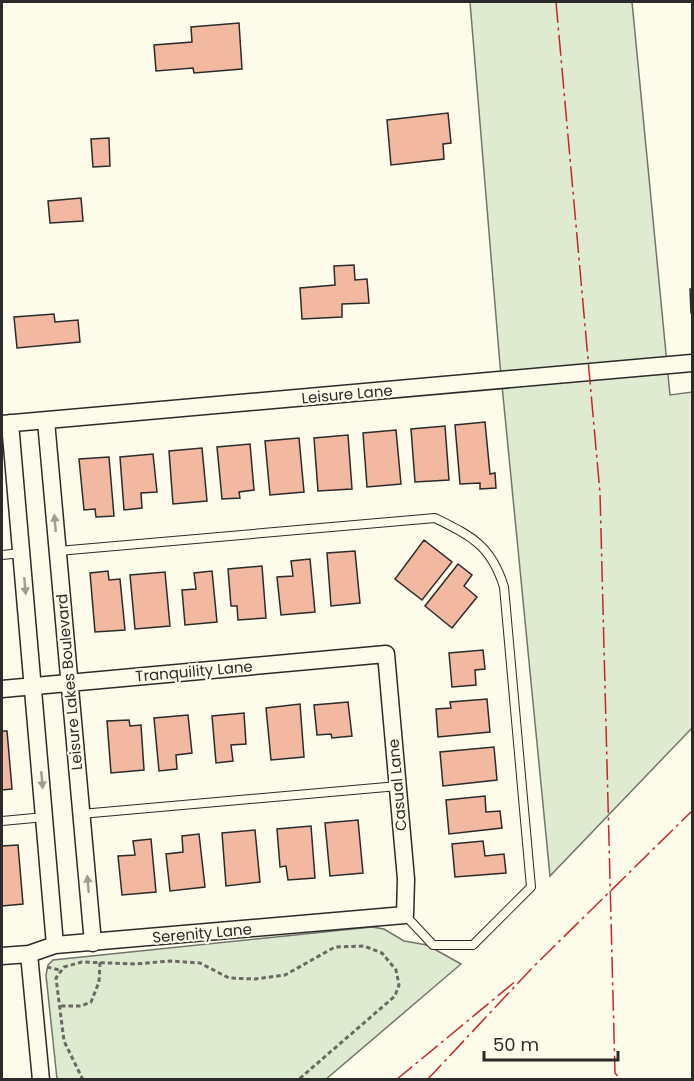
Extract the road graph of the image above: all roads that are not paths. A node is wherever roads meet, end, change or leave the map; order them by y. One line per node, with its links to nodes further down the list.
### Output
1 (693, 363): 2 (street, Leisure Lane)
2 (46, 421): 3 (street, Leisure Lane); 4 (street, Leisure Lakes Boulevard, one-way to 2)
3 (6, 424): 5 (street)
4 (58, 551): 8 (street, Leisure Lakes Boulevard); 15 (lane)
5 (22, 553): 6 (lane); 9 (street, one-way to 9)
6 (2, 555)
7 (386, 654): 8 (street, Tranquility Lane); 11 (street, Casual Lane)
8 (70, 682): 9 (street, Tranquility Lane); 12 (street, Leisure Lakes Boulevard)
9 (34, 686): 10 (street, Tranquility Lane); 13 (street, one-way to 13)
10 (2, 688)
11 (398, 786): 12 (lane); 15 (street, Casual Lane)
12 (81, 814): 16 (street, Leisure Lakes Boulevard, one-way to 12)
13 (45, 817): 14 (lane); 17 (street)
14 (2, 821)
15 (405, 915): 16 (street, Serenity Lane)
16 (93, 943): 17 (street, Serenity Lane)
17 (55, 945): 18 (street, Serenity Lane)
18 (30, 954): 19 (street, Serenity Lane); 20 (street)
19 (2, 956)
20 (41, 1080)

